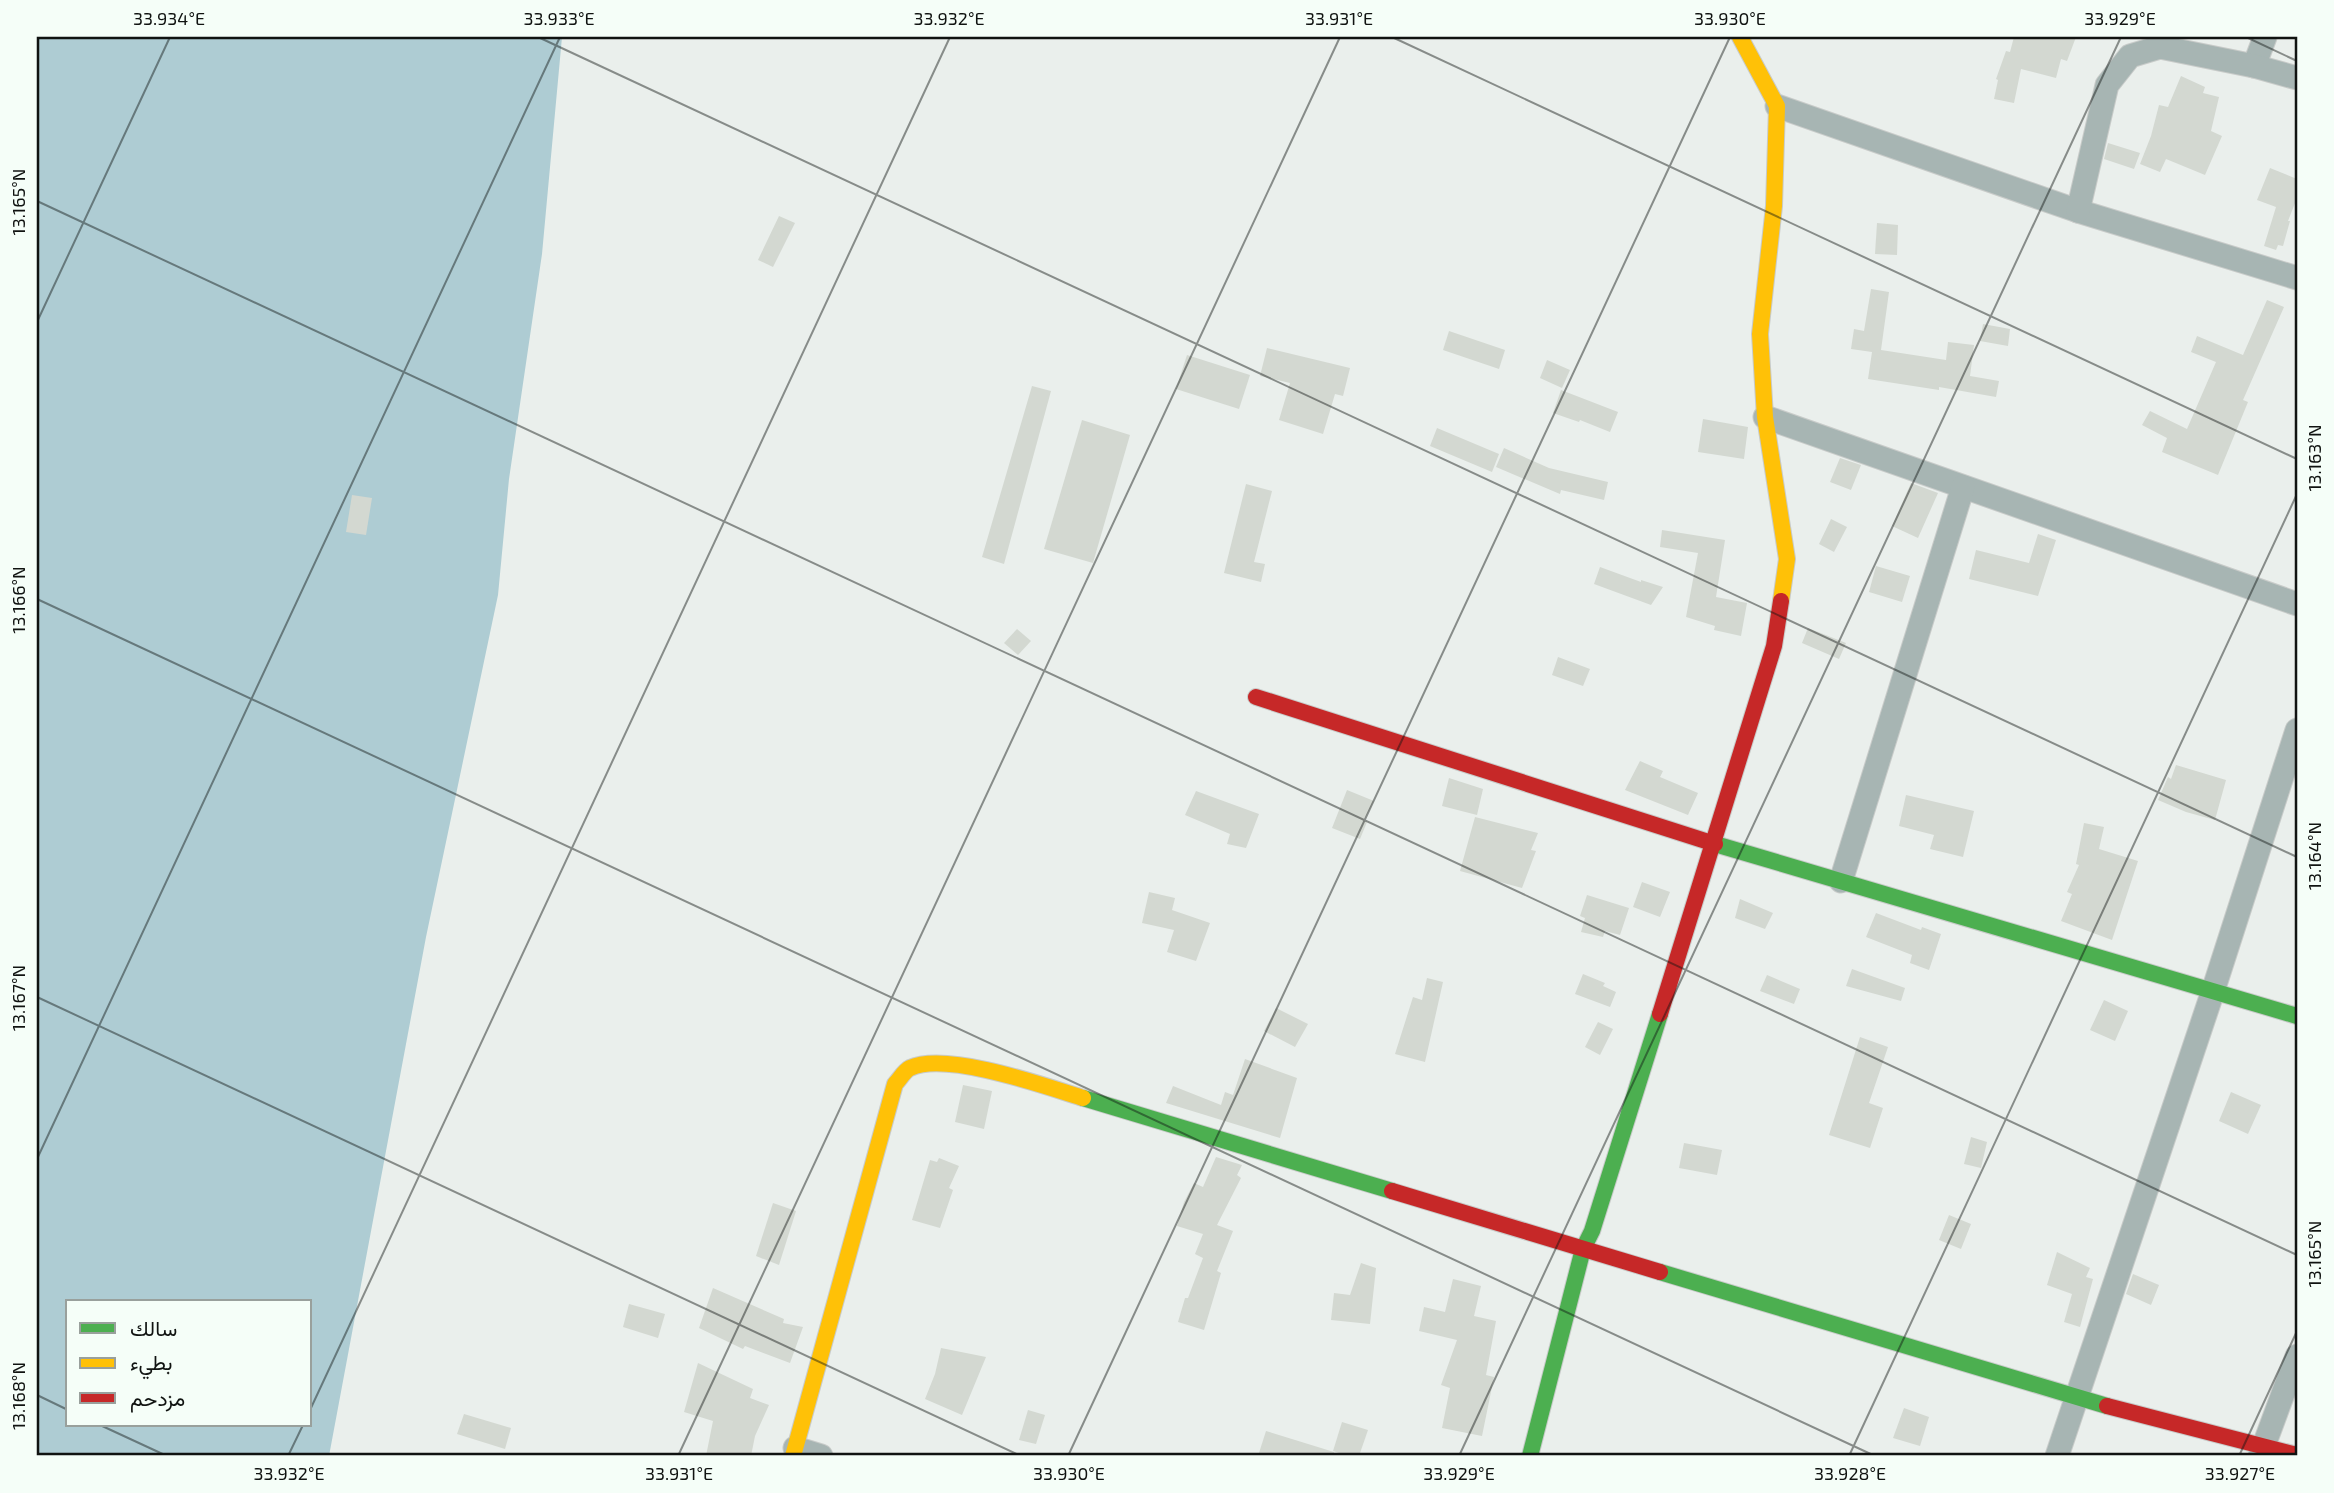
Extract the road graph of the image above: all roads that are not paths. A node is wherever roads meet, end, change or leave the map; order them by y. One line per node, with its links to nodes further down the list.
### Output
1 (1740, 37): 5 (street)
2 (2265, 37): 3 (street)
3 (2253, 66): 4 (street); 6 (street)
4 (2297, 78)
5 (1777, 106): 6 (street); 8 (street)
6 (2078, 211): 7 (street)
7 (2297, 278)
8 (1765, 418): 9 (street); 13 (street)
9 (1963, 487): 10 (street); 14 (street)
10 (2297, 604)
11 (1256, 697): 13 (street)
12 (2297, 730): 15 (street)
13 (1714, 844): 14 (street); 17 (street)
14 (1841, 881): 15 (street)
15 (2213, 991): 16 (street); 19 (street)
16 (2297, 1016)
17 (1583, 1249): 19 (street); 20 (street); 24 (street)
18 (2297, 1356): 21 (street)
19 (2075, 1398): 21 (street); 25 (street)
20 (794, 1452): 23 (street)
21 (2261, 1452): 22 (street)
22 (2297, 1455)
23 (821, 1456)
24 (1530, 1456)
25 (2057, 1456)

